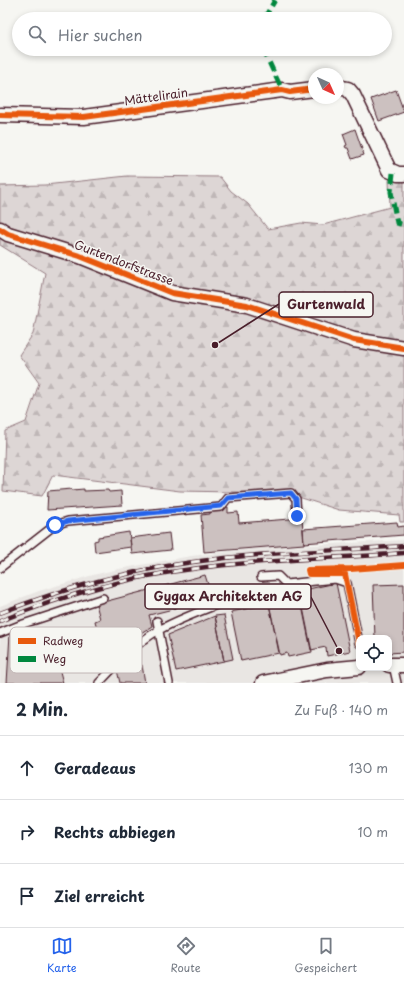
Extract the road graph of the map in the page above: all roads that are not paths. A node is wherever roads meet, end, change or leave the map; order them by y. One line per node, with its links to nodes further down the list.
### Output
1 (344, 89): 4 (street)
2 (308, 90): 3 (street, Mättelirain)
3 (0, 115)
4 (404, 174)
5 (0, 229): 6 (street, Gurtendorfstrasse)
6 (404, 348)
7 (297, 516): 8 (lane)
8 (0, 568)
9 (261, 578): 17 (lane)
10 (251, 592): 15 (lane)
11 (103, 598): 13 (lane)
12 (157, 621): 15 (lane)
13 (15, 627)
14 (10, 629): 16 (lane)
15 (159, 630): 18 (lane); 23 (lane)
16 (0, 633)
17 (357, 635)
18 (142, 642)
19 (395, 665): 25 (lane)
20 (356, 667): 24 (street)
21 (108, 673): 22 (lane)
22 (99, 683)
23 (169, 683)
24 (263, 683)
25 (397, 683)

